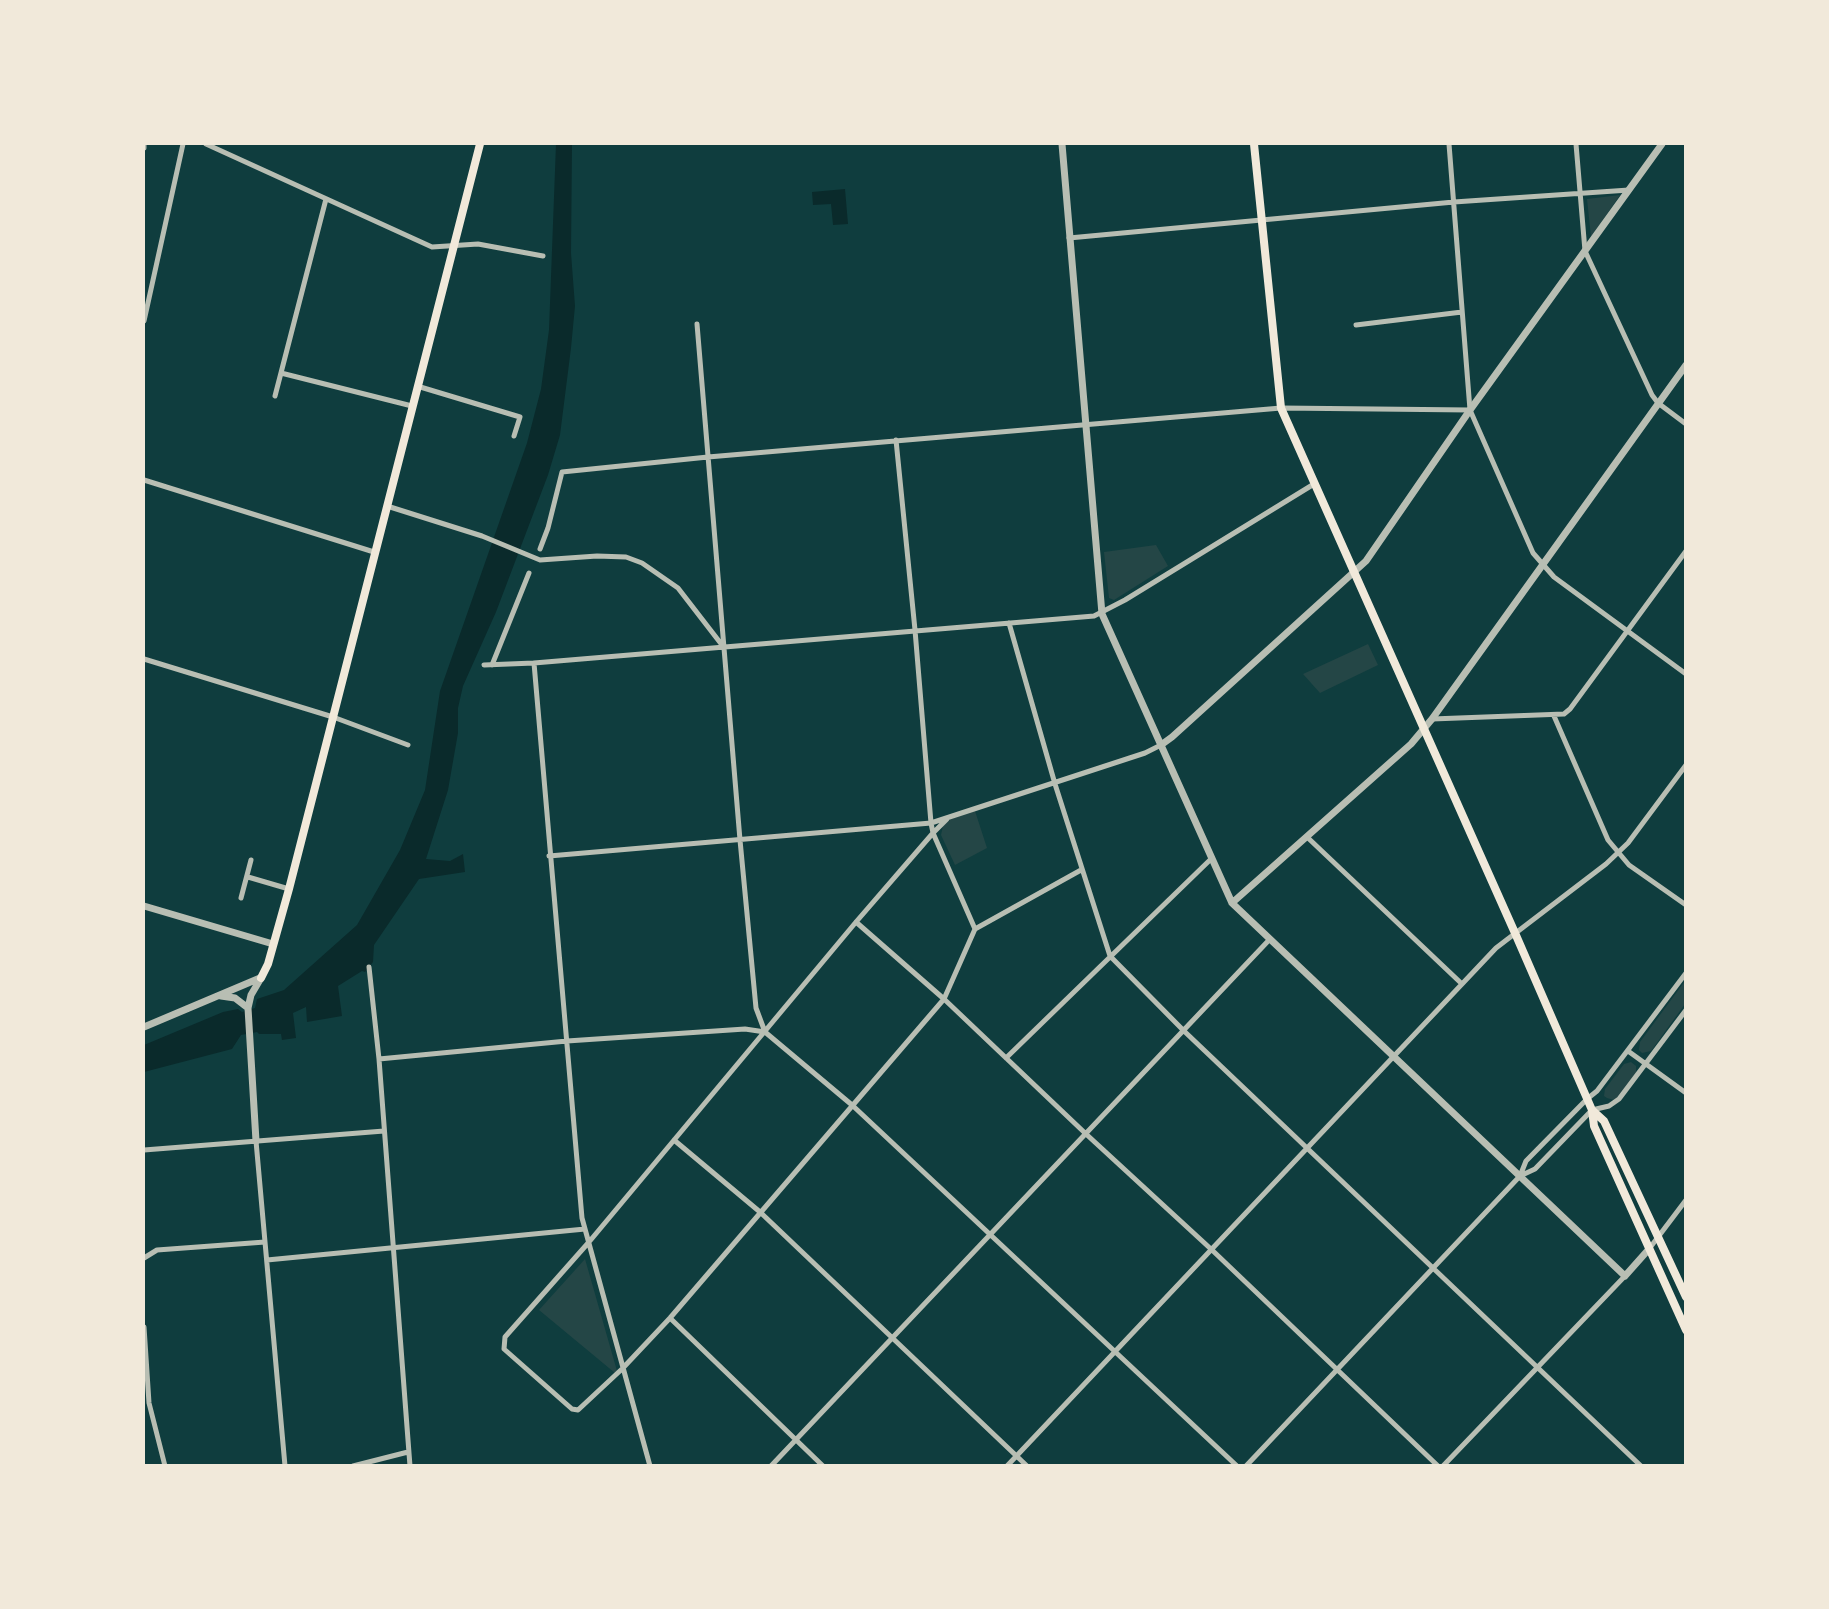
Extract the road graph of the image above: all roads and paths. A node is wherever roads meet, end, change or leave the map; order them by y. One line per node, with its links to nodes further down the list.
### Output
1 (183, 144): 19 (street)
2 (206, 144): 11 (street)
3 (480, 144): 15 (main road)
4 (1062, 144): 14 (street)
5 (1254, 144): 13 (main road)
6 (1449, 144): 12 (street)
7 (1576, 144): 10 (street)
8 (1662, 144): 9 (street)
9 (1629, 190): 10 (street); 16 (street)
10 (1580, 193): 12 (street); 16 (street)
11 (326, 199): 15 (street); 23 (street)
12 (1454, 202): 13 (street); 18 (street)
13 (1261, 219): 14 (street); 28 (main road)
14 (1069, 237): 30 (street)
15 (455, 246): 17 (street); 24 (main road)
16 (1585, 251): 26 (street); 29 (street)
17 (543, 256)
18 (1462, 312): 21 (street); 29 (street)
19 (144, 321)
20 (697, 324): 34 (street)
21 (1356, 325)
22 (1685, 365): 26 (street)
23 (281, 373): 25 (street); 27 (street)
24 (416, 386): 27 (main road); 32 (street)
25 (275, 396)
26 (1658, 403): 31 (street); 41 (street)
27 (412, 405): 37 (main road)
28 (1282, 408): 29 (street); 30 (street); 36 (main road)
29 (1470, 410): 41 (street); 43 (street)
30 (1086, 424): 33 (street); 44 (street)
31 (1685, 424)
32 (514, 436)
33 (896, 440): 34 (street); 46 (street)
34 (708, 457): 38 (street); 48 (street)
35 (144, 480): 40 (street)
36 (1314, 484): 43 (main road); 44 (street)
37 (387, 506): 40 (main road); 48 (street)
38 (540, 549)
39 (1685, 551): 47 (street)
40 (374, 552): 55 (main road)
41 (1543, 565): 47 (street); 56 (street)
42 (529, 573): 52 (street)
43 (1353, 573): 57 (main road); 59 (street)
44 (1101, 614): 45 (street); 59 (street)
45 (1009, 623): 46 (street); 61 (street)
46 (915, 630): 48 (street); 63 (street)
47 (1628, 631): 53 (street); 54 (street)
48 (724, 647): 50 (street); 66 (street)
49 (144, 659): 55 (street)
50 (534, 663): 52 (street); 68 (street)
51 (484, 665): 52 (street)
52 (492, 665)
53 (1685, 674)
54 (1553, 716): 56 (street); 67 (street)
55 (333, 717): 58 (street); 73 (main road)
56 (1432, 719): 57 (street)
57 (1424, 728): 65 (street); 80 (main road)
58 (408, 745)
59 (1161, 745): 61 (street); 69 (street)
60 (1685, 765): 67 (street)
61 (1055, 784): 62 (street); 71 (street)
62 (947, 819): 63 (street); 64 (street)
63 (931, 822): 64 (street); 66 (street)
64 (933, 833): 78 (street); 79 (street)
65 (1307, 837): 75 (street); 87 (street)
66 (740, 840): 68 (street); 94 (street)
67 (1618, 853): 76 (street); 80 (street)
68 (549, 856): 95 (street)
69 (1212, 858): 75 (street); 83 (street)
70 (251, 860): 72 (street)
71 (1082, 870): 79 (street); 83 (street)
72 (248, 877): 73 (street); 74 (street)
73 (289, 889): 82 (main road)
74 (241, 898)
75 (1232, 903): 81 (street)
76 (1685, 905)
77 (144, 906): 82 (street)
78 (856, 922): 89 (street); 94 (street)
79 (975, 929): 89 (street)
80 (1515, 933): 87 (street); 102 (main road)
81 (1270, 939): 93 (street); 98 (street)
82 (273, 944): 86 (main road)
83 (1110, 956): 93 (street); 97 (street)
84 (369, 967): 99 (street)
85 (1685, 973): 96 (street)
86 (261, 978): 88 (street); 90 (street)
87 (1462, 984): 98 (street)
88 (219, 995): 90 (street); 92 (street)
89 (944, 999): 97 (street); 103 (street)
90 (248, 1008): 108 (street)
91 (1685, 1010): 100 (street)
92 (144, 1027)
93 (1184, 1031): 106 (street); 109 (street)
94 (765, 1032): 95 (street); 103 (street); 107 (street)
95 (567, 1041): 99 (street); 114 (street)
96 (1628, 1051): 100 (street); 102 (street)
97 (1006, 1058): 106 (street)
98 (1394, 1058): 109 (street); 111 (street)
99 (379, 1059): 105 (street)
100 (1645, 1064): 101 (street); 104 (street)
101 (1685, 1093)
102 (1587, 1098): 104 (main road); 111 (street)
103 (852, 1105): 113 (street); 115 (street)
104 (1592, 1111): 111 (street); 116 (main road); 121 (main road)
105 (384, 1131): 108 (street); 119 (street)
106 (1086, 1134): 115 (street); 120 (street)
107 (674, 1140): 113 (street); 118 (street)
108 (256, 1141): 110 (street); 117 (street)
109 (1308, 1148): 120 (street); 124 (street)
110 (144, 1150)
111 (1520, 1176): 124 (street); 125 (street)
112 (1685, 1200): 116 (street)
113 (760, 1212): 127 (street); 130 (street)
114 (586, 1229): 118 (street); 119 (street)
115 (991, 1236): 130 (street); 131 (street)
116 (1658, 1238): 121 (street); 126 (main road)
117 (265, 1242): 122 (street); 123 (street)
118 (589, 1242): 133 (street); 133 (street)
119 (394, 1247): 123 (street); 136 (street)
120 (1212, 1250): 131 (street); 134 (street)
121 (1649, 1250): 125 (street); 129 (main road)
122 (144, 1258)
123 (267, 1260): 139 (street)
124 (1433, 1267): 132 (street); 134 (street)
125 (1625, 1276): 132 (street)
126 (1685, 1297)
127 (670, 1318): 133 (street); 135 (street)
128 (144, 1327): 138 (street)
129 (1685, 1330)
130 (894, 1338): 135 (street); 137 (street)
131 (1115, 1352): 137 (street); 147 (street)
132 (1538, 1366): 150 (street); 151 (street)
133 (622, 1369): 142 (street)
134 (1337, 1369): 148 (street); 149 (street)
135 (795, 1440): 143 (street); 144 (street)
136 (408, 1452): 140 (street); 141 (street)
137 (1017, 1455): 145 (street); 146 (street)
138 (165, 1465)
139 (285, 1465)
140 (353, 1465)
141 (410, 1465)
142 (650, 1465)
143 (771, 1465)
144 (823, 1465)
145 (1007, 1465)
146 (1027, 1465)
147 (1237, 1465)
148 (1246, 1465)
149 (1438, 1465)
150 (1443, 1465)
151 (1641, 1465)

